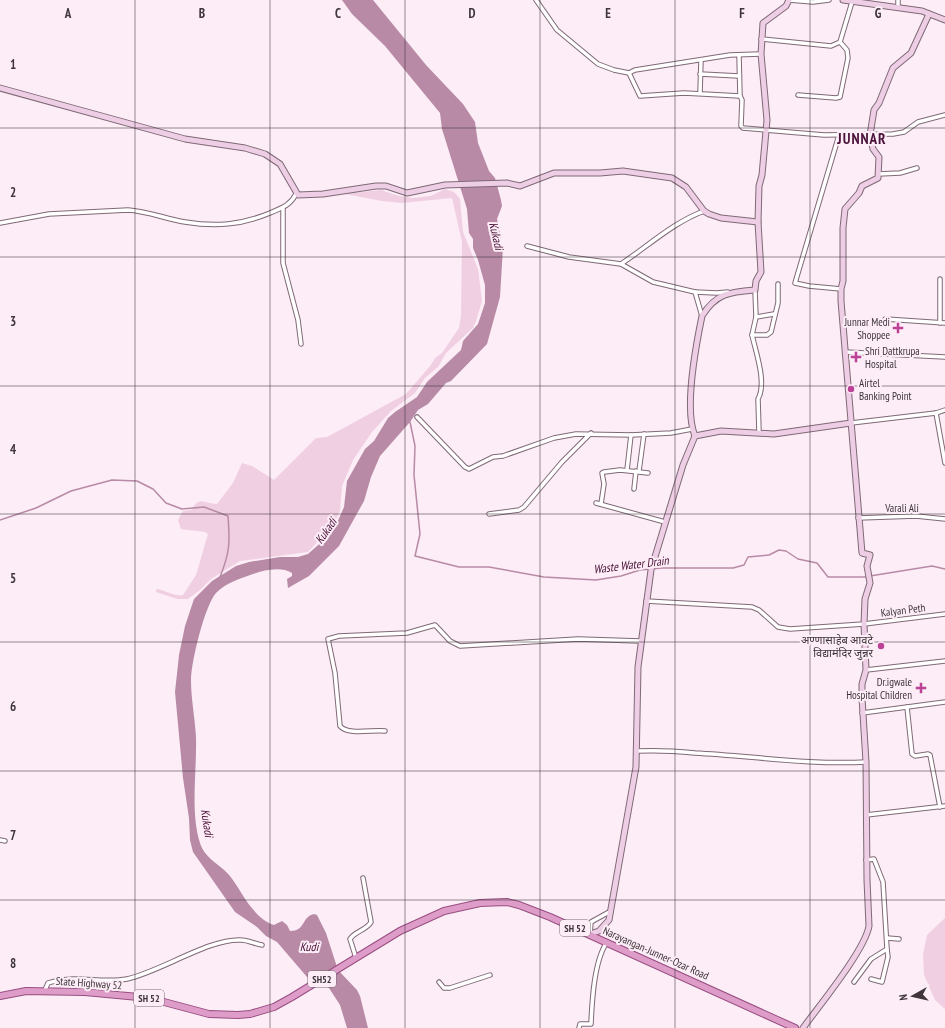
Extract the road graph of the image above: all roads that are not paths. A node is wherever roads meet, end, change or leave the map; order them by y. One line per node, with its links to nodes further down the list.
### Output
1 (536, 0): 16 (street)
2 (789, 0): 3 (street); 11 (street)
3 (829, 0)
4 (843, 0): 6 (street)
5 (898, 0): 8 (street)
6 (852, 2): 7 (street); 12 (street)
7 (878, 3): 8 (street)
8 (898, 7): 9 (street)
9 (929, 14): 10 (street); 27 (street)
10 (945, 20)
11 (761, 39): 12 (street); 13 (street)
12 (840, 42): 22 (street)
13 (761, 54): 14 (street); 25 (street)
14 (739, 55): 15 (street); 18 (street)
15 (701, 60): 16 (street); 17 (street)
16 (630, 73): 20 (street)
17 (700, 74): 18 (street); 20 (street)
18 (739, 76): 21 (street)
19 (0, 88): 30 (street)
20 (700, 93): 21 (street)
21 (740, 96): 25 (street)
22 (798, 96)
23 (945, 110): 24 (street)
24 (944, 116): 27 (street)
25 (766, 130): 26 (street); 33 (street)
26 (839, 135): 27 (street); 39 (street)
27 (870, 135): 29 (street)
28 (917, 168): 29 (street)
29 (878, 174): 39 (street)
30 (296, 194): 31 (street); 32 (street)
31 (283, 208): 34 (street); 50 (street)
32 (704, 211): 33 (street); 36 (street)
33 (758, 222): 40 (street)
34 (0, 223)
35 (527, 246): 36 (street)
36 (621, 264): 41 (street)
37 (940, 279): 47 (street)
38 (778, 284): 43 (street)
39 (841, 289): 51 (street)
40 (755, 290): 42 (street); 45 (street)
41 (695, 292): 42 (street); 44 (street)
42 (731, 292): 44 (street)
43 (774, 314): 45 (street); 49 (street)
44 (702, 316): 57 (street)
45 (756, 317): 49 (street)
46 (884, 319): 47 (street)
47 (940, 323): 48 (street)
48 (945, 323)
49 (752, 335): 58 (street)
50 (301, 344)
51 (845, 352): 52 (street); 56 (street)
52 (945, 357)
53 (945, 410): 54 (street)
54 (936, 413): 56 (street); 63 (street)
55 (417, 417): 59 (street)
56 (851, 423): 58 (street); 71 (street)
57 (692, 429): 60 (street); 62 (street)
58 (759, 432): 62 (street)
59 (591, 433): 61 (street); 70 (street)
60 (644, 434): 61 (street); 65 (street)
61 (631, 435): 64 (street)
62 (696, 436): 73 (street)
63 (945, 463)
64 (627, 470): 65 (street); 69 (street)
65 (637, 471): 66 (street); 67 (street)
66 (648, 473)
67 (634, 489)
68 (596, 503): 69 (street)
69 (601, 504): 73 (street)
70 (489, 514)
71 (858, 518): 72 (street, Varali Ali); 76 (street)
72 (945, 519)
73 (665, 522): 74 (street)
74 (646, 601): 76 (street, Kalyan Peth); 77 (street)
75 (945, 614): 76 (street, Kalyan Peth)
76 (864, 624): 79 (street)
77 (640, 641): 83 (street); 84 (street)
78 (945, 661): 79 (street)
79 (866, 670): 82 (street)
80 (945, 702): 81 (street)
81 (907, 707): 82 (street); 86 (street)
82 (862, 713): 85 (street)
83 (385, 731)
84 (637, 751): 85 (street); 92 (street)
85 (866, 762): 87 (street)
86 (943, 806): 87 (street)
87 (866, 815): 90 (street)
88 (0, 840): 89 (street)
89 (5, 840)
90 (866, 860): 94 (street); 110 (street)
91 (363, 878): 99 (street)
92 (611, 912): 93 (street); 93 (street)
93 (590, 934): 96 (main road, Narayangan-Junner-Ozar Road / SH 52); 99 (main road, Narayangan-Junner-Ozar Road / SH 52)
94 (887, 938): 95 (street); 98 (street)
95 (899, 939)
96 (607, 942): 107 (street); 109 (main road, Narayangan-Junner-Ozar Road / SH 52)
97 (262, 945): 104 (street)
98 (887, 949): 101 (street); 103 (street)
99 (354, 960): 106 (main road, SH52)
100 (490, 975): 102 (street)
101 (871, 979)
102 (439, 982)
103 (854, 982)
104 (45, 990): 105 (main road, State Highway 52 / SH 52); 106 (main road, State Highway 52 / SH 52)
105 (0, 996)
106 (292, 997)
107 (591, 1026): 108 (street)
108 (579, 1028)
109 (796, 1028)
110 (803, 1028)

